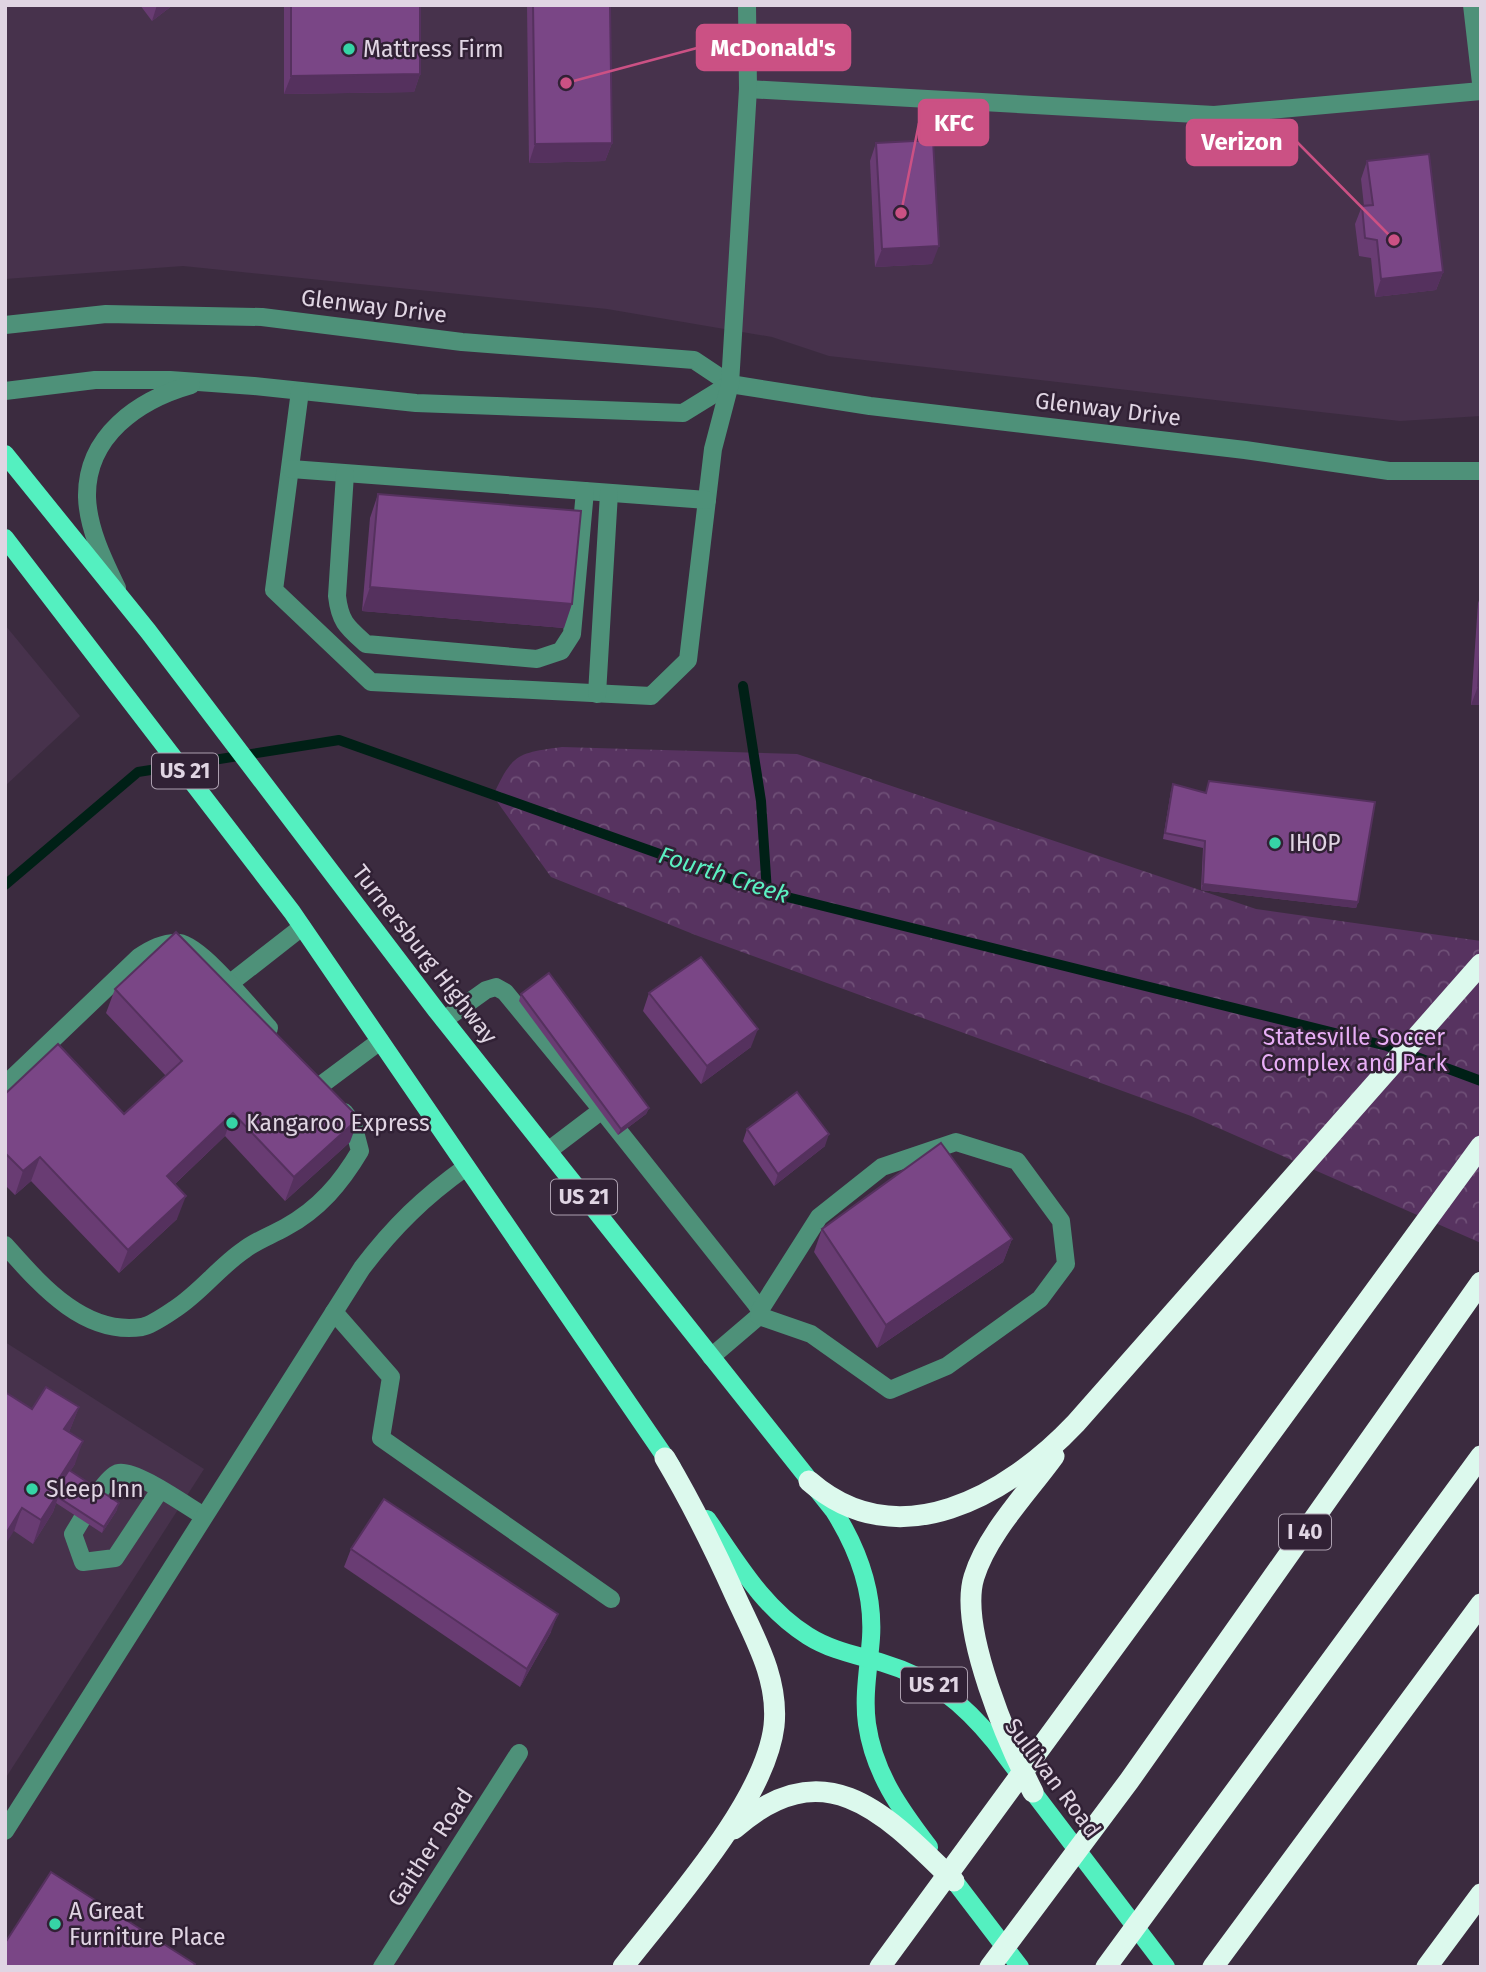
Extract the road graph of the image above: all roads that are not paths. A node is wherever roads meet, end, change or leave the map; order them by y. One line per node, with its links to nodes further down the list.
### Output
1 (747, 5): 4 (street)
2 (1472, 5): 3 (street)
3 (1481, 83)
4 (748, 89): 5 (street); 8 (street)
5 (1481, 91)
6 (5, 326): 8 (street, Glenway Drive)
7 (203, 382): 9 (street); 10 (street); 21 (street)
8 (730, 384): 10 (street); 13 (street, Glenway Drive); 17 (street)
9 (5, 391)
10 (300, 391): 12 (street)
11 (5, 454): 21 (main road, Turnersburg Highway / US 21)
12 (291, 469): 14 (street); 22 (street)
13 (1481, 471)
14 (345, 474): 15 (street); 15 (street)
15 (585, 491): 16 (street)
16 (609, 493): 17 (street); 22 (street)
17 (707, 500): 22 (street)
18 (5, 538): 20 (main road, US 21)
19 (5, 549): 20 (street)
20 (45, 588): 23 (main road, US 21)
21 (124, 601): 26 (main road, Turnersburg Highway / US 21)
22 (597, 694)
23 (297, 919): 25 (street); 27 (main road, US 21)
24 (1481, 964): 39 (highway)
25 (229, 984): 28 (street); 29 (street)
26 (444, 1020): 30 (street); 32 (main road, Turnersburg Highway / US 21)
27 (380, 1041): 33 (main road, US 21); 34 (street)
28 (284, 1045)
29 (5, 1084)
30 (602, 1110): 32 (street); 37 (street)
31 (1481, 1146): 56 (highway)
32 (548, 1151): 38 (main road, Turnersburg Highway / US 21)
33 (466, 1167): 36 (street); 41 (main road, US 21)
34 (5, 1245)
35 (1481, 1282): 57 (highway, I 40)
36 (334, 1312): 44 (street); 45 (street)
37 (759, 1313): 37 (street); 38 (street)
38 (710, 1357): 42 (main road, Turnersburg Highway / US 21)
39 (1098, 1399): 42 (highway); 49 (highway)
40 (1481, 1456): 59 (highway)
41 (665, 1458): 47 (main road, Sullivan Road / US 21); 51 (highway)
42 (809, 1481): 47 (main road, US 21)
43 (160, 1490): 43 (street); 44 (street)
44 (204, 1516): 50 (street)
45 (611, 1599)
46 (1481, 1604): 61 (highway)
47 (869, 1660): 49 (main road, Sullivan Road / US 21); 52 (main road, US 21)
48 (519, 1753): 54 (street, Gaither Road)
49 (1033, 1792): 60 (main road, Sullivan Road / US 21)
50 (5, 1831)
51 (711, 1853): 52 (highway); 55 (highway)
52 (954, 1881): 58 (main road, US 21)
53 (1481, 1894): 62 (highway)
54 (382, 1967)
55 (623, 1967)
56 (880, 1967)
57 (990, 1967)
58 (1020, 1967)
59 (1106, 1967)
60 (1166, 1967)
61 (1213, 1967)
62 (1427, 1967)

